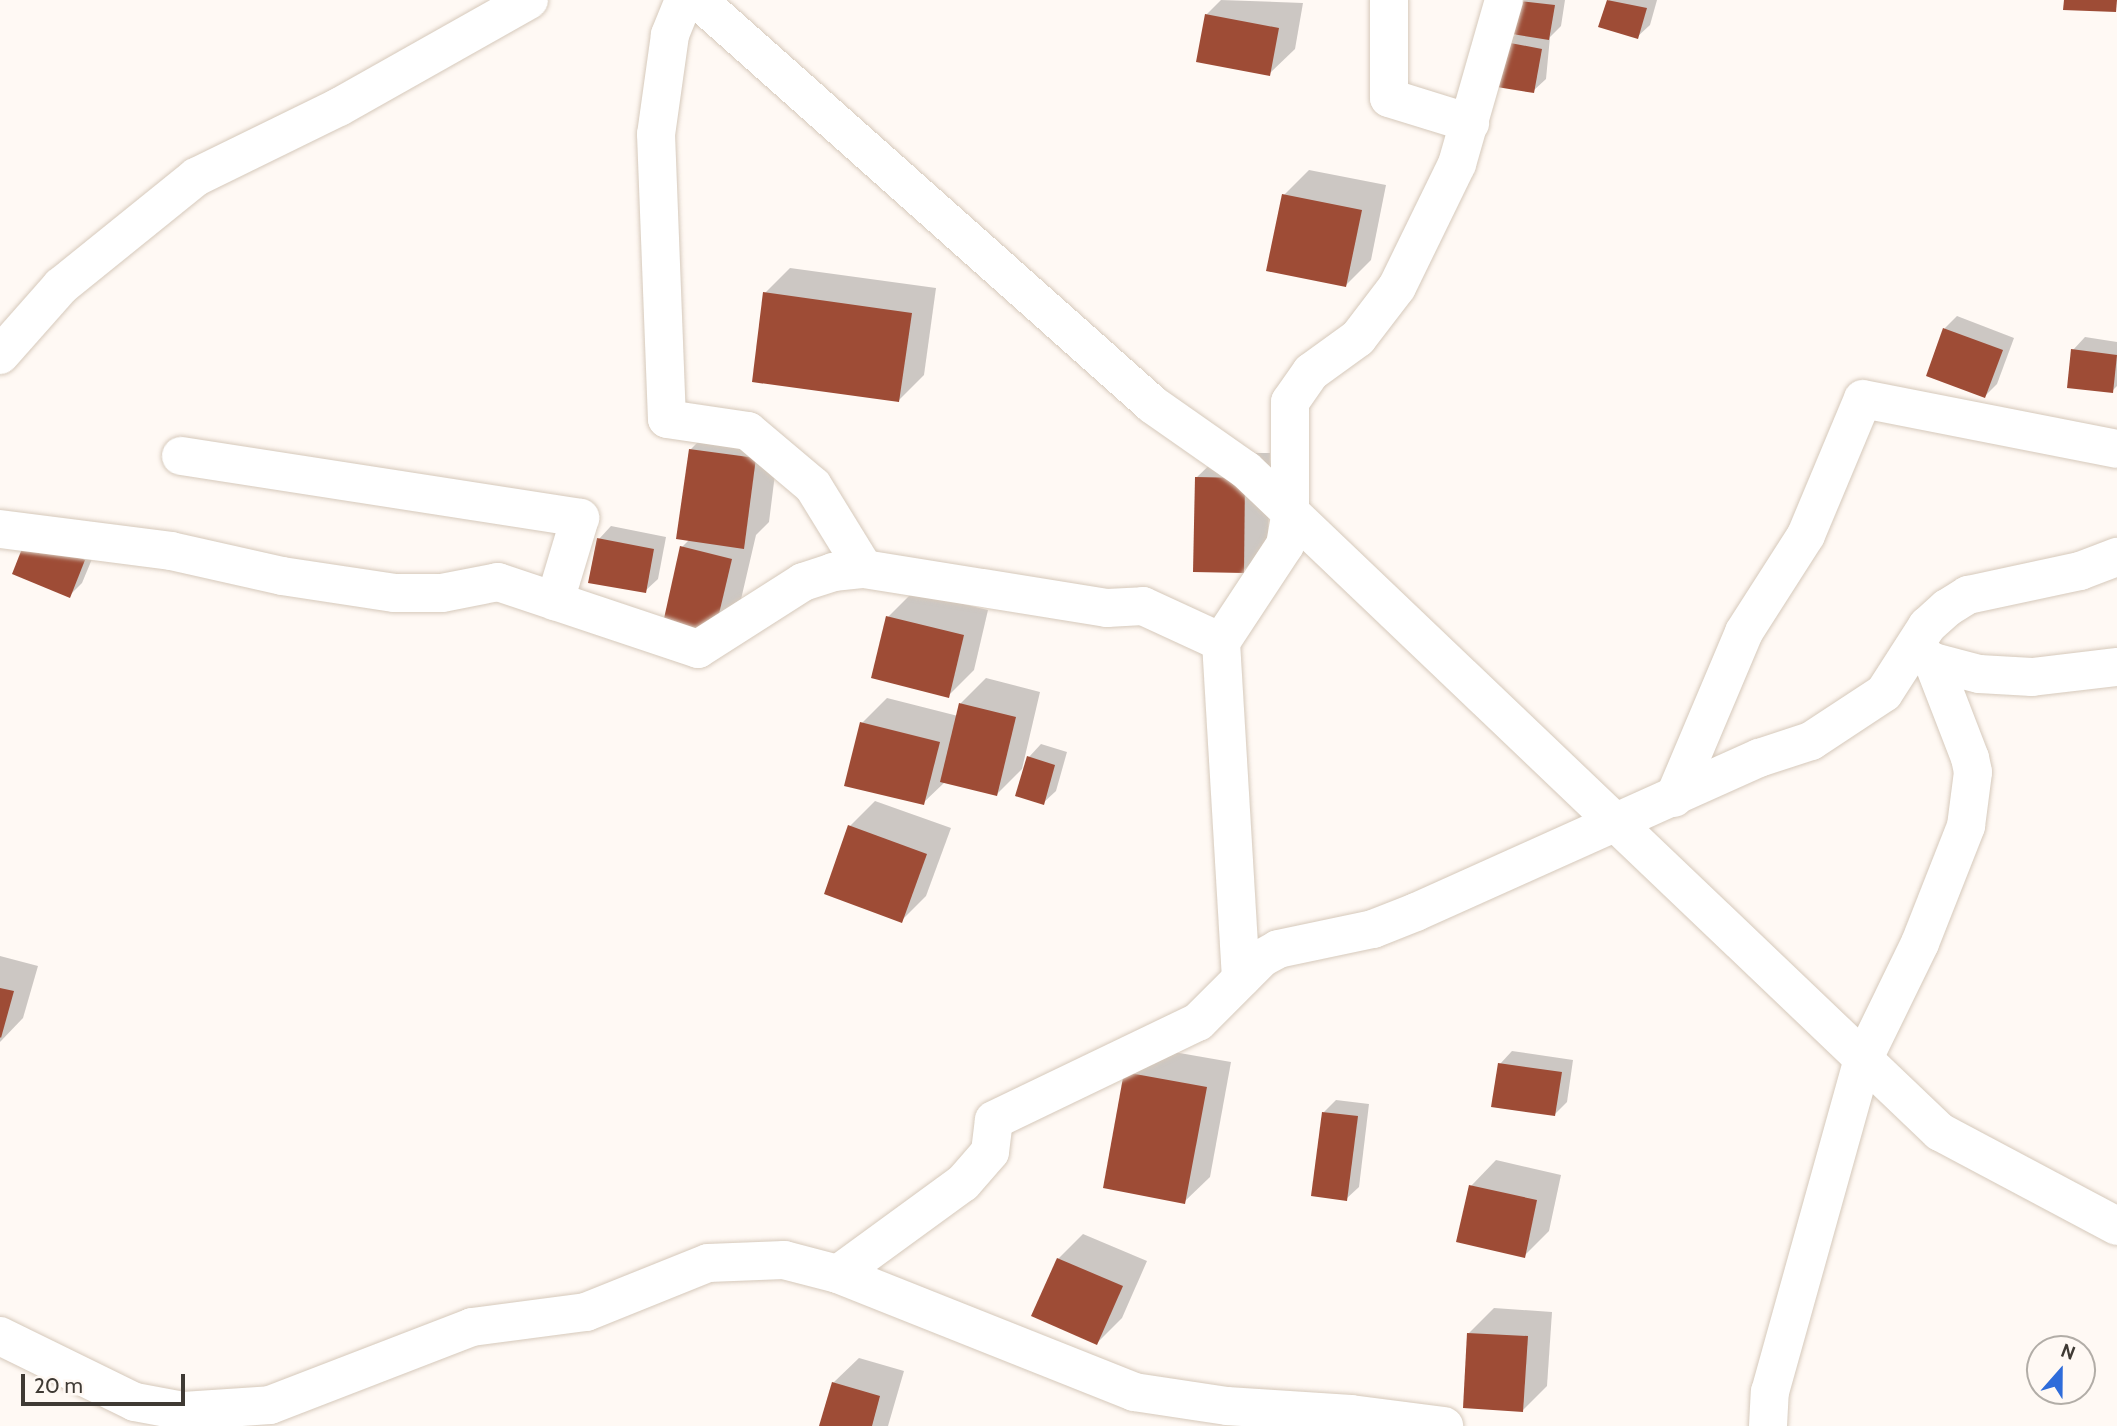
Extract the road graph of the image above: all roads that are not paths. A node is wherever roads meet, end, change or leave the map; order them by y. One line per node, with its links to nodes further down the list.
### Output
1 (529, 0): 7 (street)
2 (684, 0): 13 (street)
3 (698, 0): 10 (street)
4 (1389, 0): 6 (street)
5 (1504, 0): 6 (street)
6 (1470, 124): 10 (street)
7 (0, 355)
8 (2117, 449): 18 (street)
9 (181, 456): 14 (street)
10 (1290, 517): 15 (street); 19 (street)
11 (0, 529): 14 (street)
12 (2117, 557): 16 (street)
13 (864, 569): 14 (street); 15 (street)
14 (555, 601)
15 (1222, 642): 20 (street)
16 (1924, 655): 17 (street); 18 (street); 21 (street)
17 (2117, 667)
18 (1674, 798): 19 (street)
19 (1614, 826): 20 (street); 21 (street)
20 (1241, 978): 23 (street)
21 (1863, 1060): 22 (street); 27 (street)
22 (2117, 1226)
23 (838, 1274): 25 (street); 26 (street)
24 (0, 1336): 25 (street)
25 (188, 1418)
26 (1444, 1426)
27 (1768, 1426)

